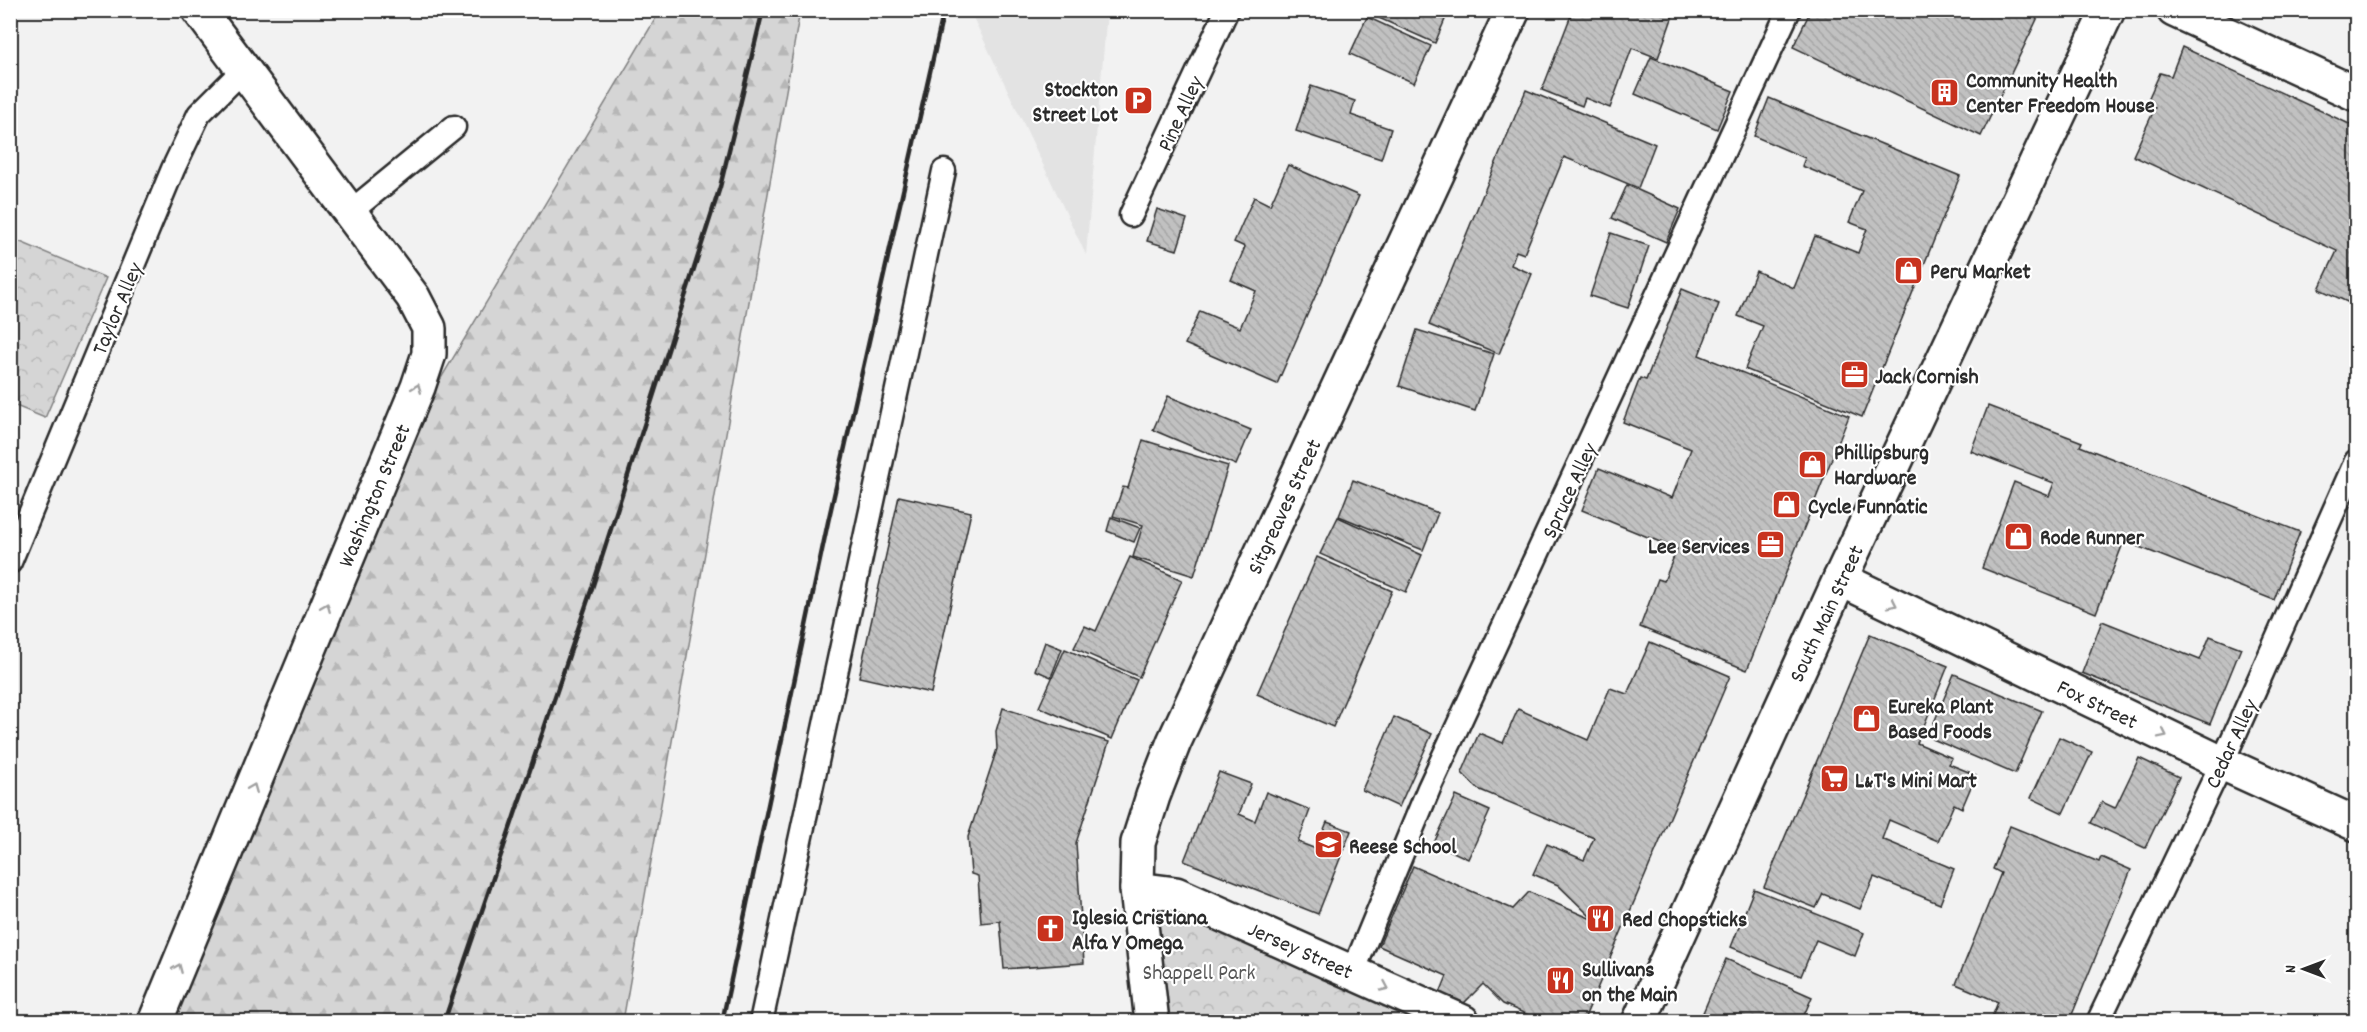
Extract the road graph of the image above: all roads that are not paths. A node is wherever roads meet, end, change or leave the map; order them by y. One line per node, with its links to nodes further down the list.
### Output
1 (199, 10): 7 (street, Washington Street)
2 (1227, 10): 12 (lane, Pine Alley)
3 (1512, 10): 18 (street, Sitgreaves Street)
4 (1789, 10): 19 (lane, Spruce Alley)
5 (2108, 10): 15 (street, South Main Street)
6 (2174, 10): 8 (street)
7 (244, 69): 11 (street, Washington Street); 14 (lane, Taylor Alley)
8 (2356, 94)
9 (454, 128): 11 (lane)
10 (944, 171): 21 (lane)
11 (350, 213): 20 (street, Washington Street, one-way to 11)
12 (1131, 215)
13 (2356, 461): 16 (lane, Cedar Alley)
14 (10, 562)
15 (1840, 579): 16 (street, Fox Street, one-way to 16); 24 (street, South Main Street)
16 (2222, 763): 17 (street, Fox Street); 25 (lane, Cedar Alley)
17 (2356, 824)
18 (1137, 889): 19 (street, Jersey Street); 22 (street, Sitgreaves Street)
19 (1353, 972): 23 (street, Jersey Street, one-way to 23)
20 (155, 1022)
21 (760, 1022)
22 (1152, 1022)
23 (1463, 1022)
24 (1639, 1022)
25 (2098, 1022)

